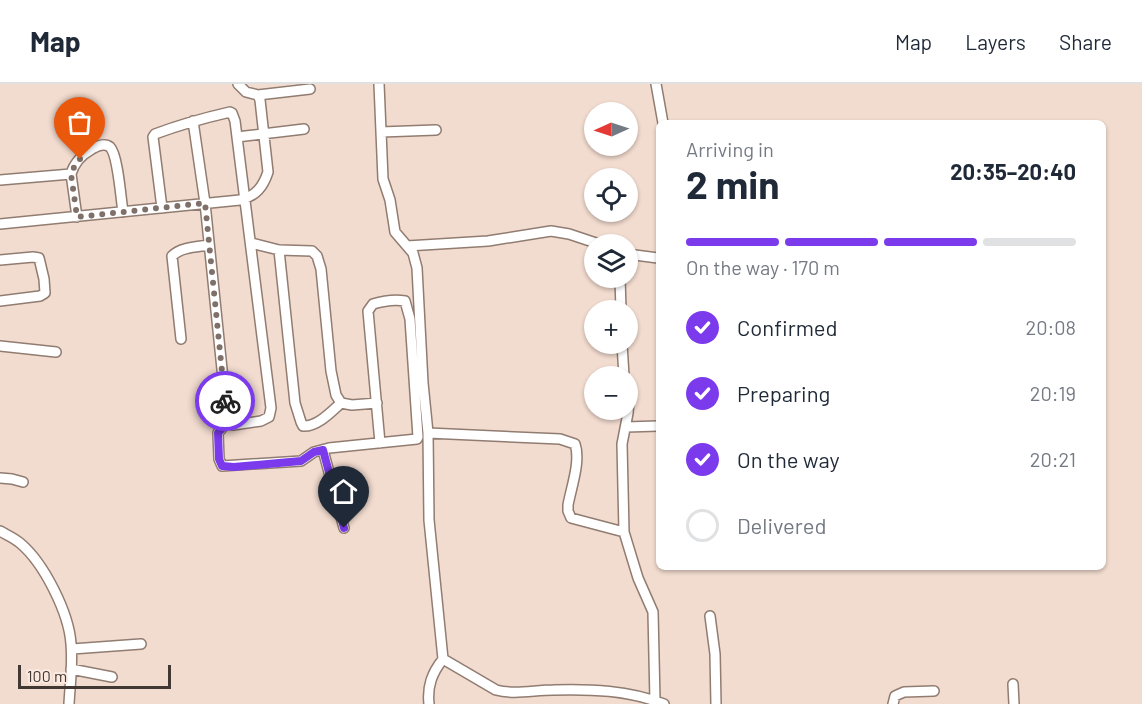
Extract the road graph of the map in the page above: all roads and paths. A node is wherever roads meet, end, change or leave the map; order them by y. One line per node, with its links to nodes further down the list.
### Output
1 (238, 84): 6 (street)
2 (379, 84): 12 (street)
3 (656, 84): 7 (street)
4 (269, 89): 5 (street); 6 (street)
5 (310, 89)
6 (258, 95): 11 (street)
7 (662, 120)
8 (193, 122): 13 (street); 17 (street); 18 (street)
9 (304, 129): 11 (street)
10 (435, 130): 12 (street)
11 (264, 132): 13 (street); 16 (street)
12 (381, 132): 25 (street)
13 (237, 137): 16 (street)
14 (71, 174): 15 (street); 19 (street); 20 (street)
15 (0, 180)
16 (245, 199): 17 (street); 23 (street)
17 (205, 203): 18 (street); 24 (street)
18 (162, 208): 19 (street)
19 (123, 212): 20 (street)
20 (77, 217): 21 (street)
21 (0, 225)
22 (584, 239): 25 (street)
23 (250, 243): 26 (street); 37 (street)
24 (209, 246): 31 (street); 37 (street)
25 (407, 246): 40 (street)
26 (279, 250): 34 (street); 34 (street)
27 (638, 255): 28 (street)
28 (656, 258)
29 (0, 260): 30 (street)
30 (0, 301)
31 (181, 339)
32 (0, 346): 33 (street)
33 (56, 352)
34 (341, 403): 35 (street)
35 (377, 403): 41 (street); 41 (street)
36 (628, 420): 39 (street)
37 (228, 422): 42 (street)
38 (656, 426): 39 (street)
39 (627, 427): 47 (street)
40 (428, 433): 47 (street); 51 (street)
41 (380, 443): 42 (street)
42 (323, 450): 45 (street)
43 (0, 478): 44 (street)
44 (23, 482)
45 (344, 528)
46 (0, 531): 50 (street)
47 (624, 532): 56 (street)
48 (710, 616): 59 (street)
49 (141, 644): 50 (street)
50 (72, 649): 52 (street)
51 (443, 660): 56 (street); 58 (street)
52 (71, 669): 53 (street); 57 (street)
53 (112, 677)
54 (1013, 684): 61 (street)
55 (934, 691): 60 (street)
56 (660, 702)
57 (69, 704)
58 (429, 704)
59 (716, 704)
60 (893, 704)
61 (1014, 704)

